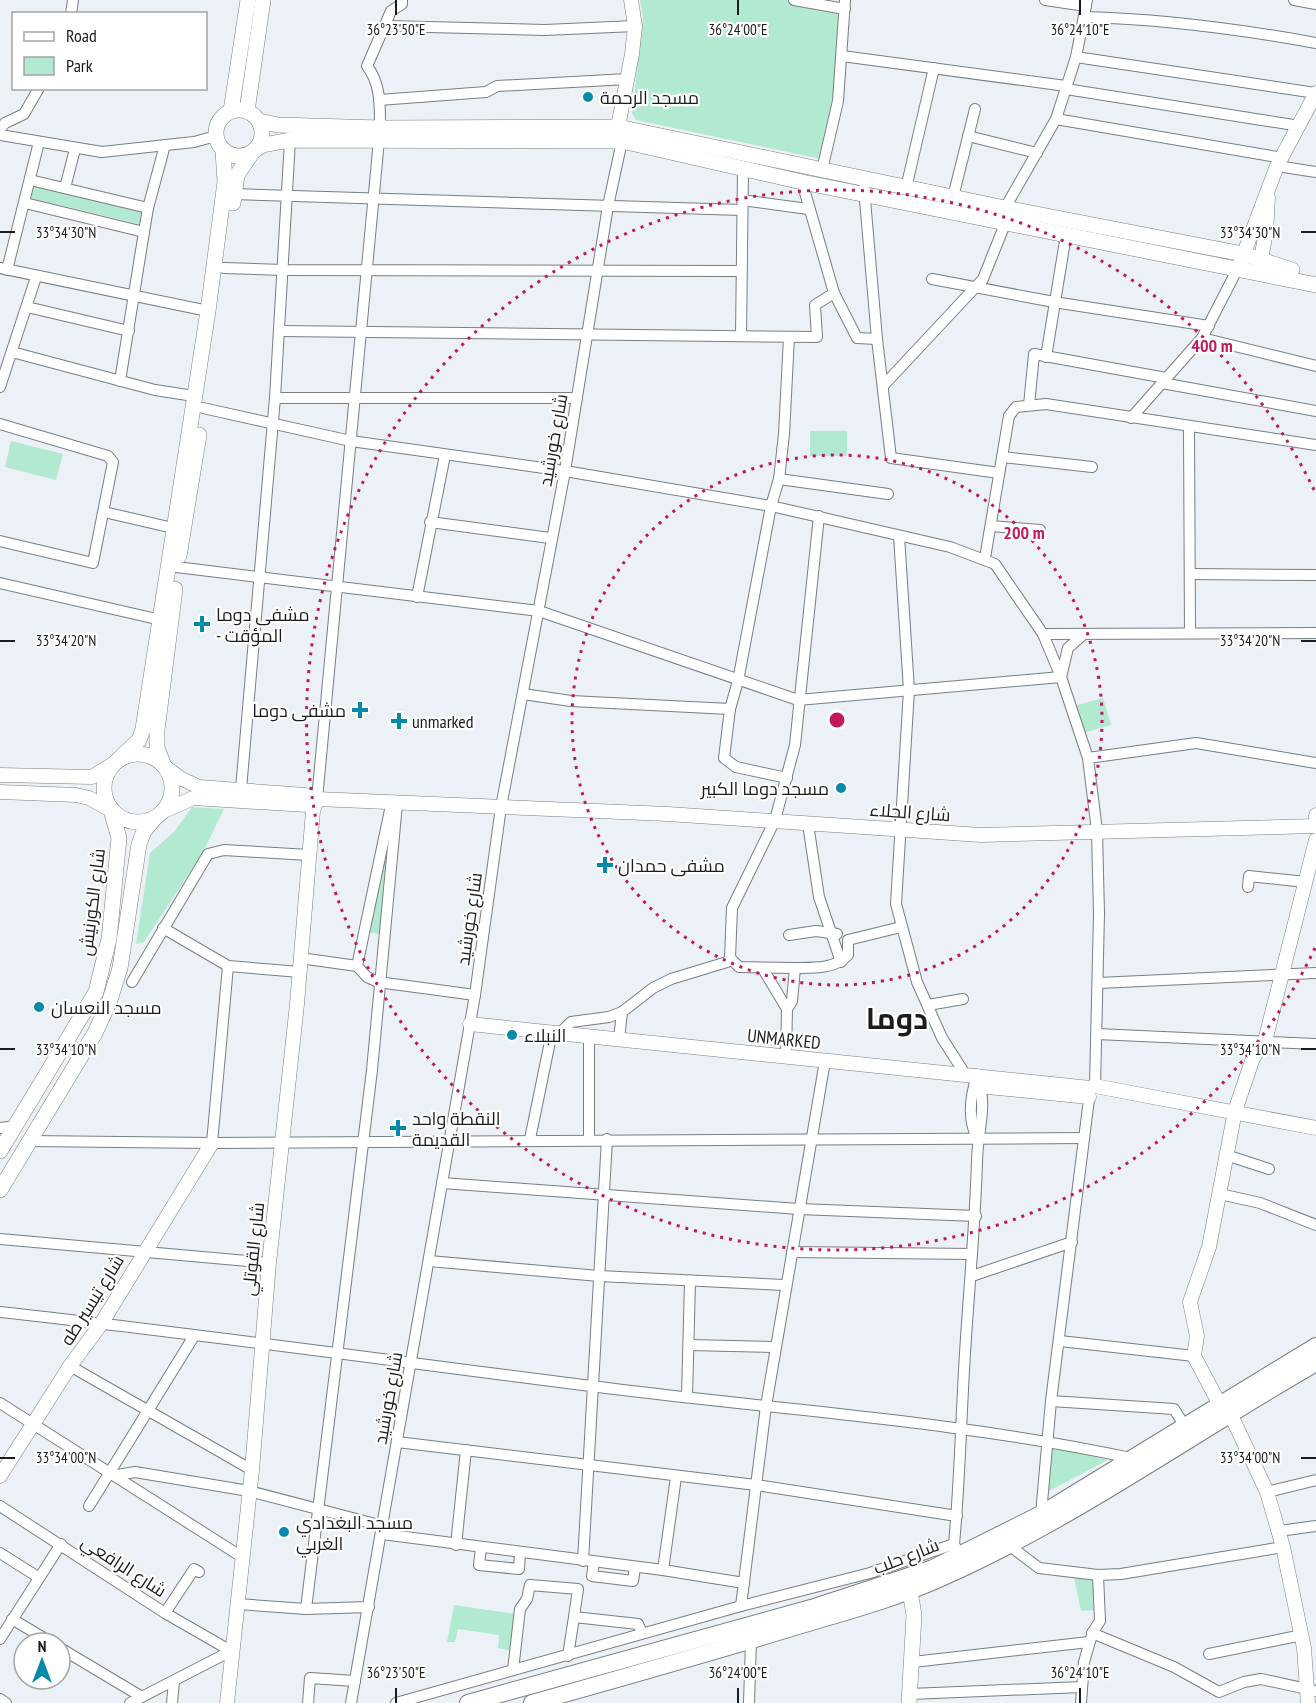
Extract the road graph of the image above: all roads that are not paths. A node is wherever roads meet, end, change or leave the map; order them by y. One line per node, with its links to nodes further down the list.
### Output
1 (248, 0): 24 (main road)
2 (262, 0): 24 (main road)
3 (402, 0): 11 (street)
4 (631, 0): 12 (street)
5 (794, 0): 8 (street)
6 (1045, 0): 10 (street)
7 (1294, 0): 9 (street)
8 (845, 4): 14 (street)
9 (1316, 4)
10 (1086, 8): 13 (street); 15 (street)
11 (386, 26): 12 (street); 21 (street)
12 (635, 26): 17 (street)
13 (1316, 43)
14 (842, 56): 16 (street); 43 (street)
15 (1076, 57): 18 (street); 20 (street)
16 (934, 68): 18 (street); 49 (street)
17 (628, 79): 21 (street); 30 (street)
18 (1066, 88): 25 (street); 27 (street)
19 (38, 90): 28 (street)
20 (1316, 93): 23 (street)
21 (379, 100): 29 (street)
22 (975, 108): 33 (street)
23 (1313, 109): 27 (street)
24 (239, 111): 26 (main road); 32 (main road)
25 (1056, 119): 40 (street); 41 (street)
26 (259, 121): 29 (main road); 39 (main road)
27 (1300, 126): 41 (street)
28 (0, 129)
29 (379, 134): 30 (main road); 34 (main road); 55 (street)
30 (620, 134): 42 (main road); 43 (main road); 58 (street, شارع خورشيد)
31 (0, 135): 35 (street)
32 (216, 136): 36 (street); 38 (main road)
33 (968, 136): 40 (street); 54 (street)
34 (290, 140): 39 (main road); 52 (street)
35 (39, 142): 37 (street); 46 (street)
36 (165, 145): 37 (street); 59 (street)
37 (75, 149): 48 (street)
38 (223, 150): 39 (main road); 81 (main road)
39 (254, 151): 51 (main road)
40 (1037, 153): 61 (street)
41 (1280, 162): 44 (street); 50 (street)
42 (743, 169): 47 (main road); 57 (street)
43 (822, 170): 45 (main road)
44 (1316, 172)
45 (863, 179): 49 (main road); 53 (street)
46 (30, 180): 48 (street); 56 (street)
47 (802, 182): 53 (main road); 60 (street)
48 (65, 188): 59 (street)
49 (906, 188): 54 (main road)
50 (1267, 191): 64 (street); 65 (street)
51 (234, 194): 52 (street); 66 (main road)
52 (287, 195): 55 (street); 68 (street)
53 (865, 195): 61 (main road); 90 (street)
54 (953, 197): 61 (main road)
55 (372, 199): 58 (street); 69 (street)
56 (25, 203): 62 (street); 67 (street)
57 (742, 205): 58 (street); 60 (street); 70 (street)
58 (608, 206): 71 (street, شارع خورشيد)
59 (148, 208): 62 (street)
60 (808, 209): 77 (street)
61 (1005, 216): 63 (main road); 64 (main road); 76 (street)
62 (144, 232): 78 (street)
63 (1066, 235): 64 (main road); 79 (street)
64 (1240, 261): 65 (main road); 82 (street)
65 (1260, 265): 72 (main road); 75 (main road)
66 (224, 268): 68 (street); 98 (main road)
67 (3, 269): 73 (street)
68 (283, 270): 69 (street); 84 (street)
69 (368, 270): 71 (street); 85 (street)
70 (741, 271): 71 (street); 87 (street)
71 (598, 272): 86 (street, شارع خورشيد)
72 (1316, 274)
73 (36, 277): 78 (street); 80 (street)
74 (932, 279): 76 (street)
75 (1316, 285)
76 (975, 287): 79 (street); 96 (street)
77 (834, 293): 88 (street); 90 (street)
78 (135, 298): 81 (street); 83 (street)
79 (1054, 302): 82 (street); 92 (street)
80 (27, 307): 83 (street); 91 (street)
81 (208, 311): 98 (main road)
82 (1209, 326): 89 (street)
83 (129, 331): 95 (street)
84 (279, 331): 85 (street); 99 (street)
85 (361, 333): 86 (street); 101 (street)
86 (588, 335): 87 (street); 100 (street, شارع خورشيد)
87 (741, 336): 88 (street)
88 (789, 337): 115 (street)
89 (1202, 338): 93 (street); 94 (street)
90 (877, 339): 96 (street)
91 (12, 352): 95 (street); 97 (street)
92 (1046, 357): 94 (street); 102 (street)
93 (1316, 364)
94 (1164, 380): 103 (street); 104 (street)
95 (120, 381): 98 (street)
96 (883, 386): 114 (street)
97 (0, 387)
98 (199, 396): 106 (street); 122 (main road); 128 (main road)
99 (275, 398): 101 (street); 106 (street)
100 (577, 398): 101 (street); 113 (street, شارع خورشيد)
101 (355, 400): 108 (street)
102 (1029, 405): 104 (street); 111 (street)
103 (1316, 411)
104 (1131, 418): 107 (street)
105 (0, 424): 118 (street)
106 (271, 425): 108 (street); 131 (street)
107 (1189, 427): 109 (street); 129 (street)
108 (351, 441): 110 (street); 133 (street)
109 (1316, 445)
110 (445, 455): 113 (street); 120 (street)
111 (1002, 458): 112 (street); 114 (street)
112 (1092, 466)
113 (565, 471): 117 (street); 125 (street, شارع خورشيد)
114 (999, 473): 121 (street)
115 (779, 480): 116 (street); 117 (street)
116 (888, 494)
117 (771, 506): 119 (street); 143 (street)
118 (104, 512): 122 (street); 126 (street)
119 (819, 516): 124 (street); 146 (street)
120 (430, 522): 125 (street); 134 (street)
121 (991, 526): 123 (street); 127 (street)
122 (173, 528): 128 (main road)
123 (1040, 530)
124 (899, 536): 127 (street); 144 (street)
125 (550, 538): 135 (street, شارع خورشيد)
126 (0, 541)
127 (985, 558): 139 (street)
128 (173, 567): 131 (street); 136 (main road); 141 (main road)
129 (1191, 574): 130 (street); 137 (street)
130 (1316, 575)
131 (260, 578): 133 (street); 154 (street)
132 (0, 583): 136 (street)
133 (335, 586): 134 (street); 156 (street)
134 (417, 597): 135 (street)
135 (539, 611): 143 (street); 145 (street, شارع خورشيد)
136 (161, 620): 141 (main road)
137 (1190, 632): 138 (street); 140 (street)
138 (1316, 633)
139 (1043, 634): 140 (street); 142 (street)
140 (1084, 634): 142 (street)
141 (160, 662): 149 (main road); 151 (main road)
142 (1061, 677): 144 (street); 148 (street)
143 (738, 681): 146 (street); 147 (street)
144 (909, 690): 146 (street); 164 (street)
145 (523, 694): 147 (street); 158 (street, شارع خورشيد)
146 (798, 700): 153 (street)
147 (730, 709): 153 (street)
148 (1088, 758): 150 (street); 165 (street)
149 (116, 762): 151 (main road); 152 (street); 159 (main road)
150 (1316, 763)
151 (164, 766): 154 (street); 160 (main road)
152 (0, 775)
153 (787, 778): 161 (street)
154 (241, 789): 156 (street)
155 (0, 792): 159 (street)
156 (317, 799): 157 (street, شارع الجلاء); 160 (street); 167 (street, شارع القوتلي)
157 (394, 804): 158 (street, شارع الجلاء); 179 (street); 185 (street)
158 (501, 807): 161 (street, شارع الجلاء); 187 (street, شارع خورشيد)
159 (111, 810): 160 (main road); 204 (main road, شارع الكورنيش)
160 (159, 815): 214 (main road, شارع الكورنيش)
161 (775, 820): 162 (street, شارع الجلاء); 175 (street)
162 (807, 824): 164 (street, شارع الجلاء); 172 (street)
163 (1316, 826): 165 (street, شارع الجلاء)
164 (902, 829): 165 (street, شارع الجلاء); 170 (street)
165 (1098, 831): 186 (street)
166 (1316, 840): 168 (street)
167 (309, 855): 171 (street); 177 (street, شارع القوتلي)
168 (1306, 882): 169 (street); 182 (street)
169 (1248, 887)
170 (901, 927): 174 (street); 189 (street)
171 (163, 928): 178 (street); 184 (street)
172 (832, 932): 173 (street); 174 (street); 176 (street)
173 (789, 935)
174 (848, 940): 176 (street)
175 (730, 958): 181 (street); 191 (street)
176 (842, 962): 180 (street)
177 (300, 965): 178 (street); 179 (street); 215 (street, شارع القوتلي)
178 (228, 966): 217 (street)
179 (357, 966): 185 (street)
180 (795, 968): 181 (street); 190 (street)
181 (763, 969): 190 (street)
182 (1283, 973): 183 (street); 186 (street); 197 (street)
183 (1316, 973)
184 (132, 982)
185 (378, 982): 187 (street); 216 (street)
186 (1098, 983): 194 (street)
187 (475, 995): 192 (street, شارع خورشيد)
188 (963, 999): 189 (street)
189 (928, 1005): 201 (street)
190 (787, 1009): 199 (street)
191 (622, 1012): 193 (street); 196 (street)
192 (470, 1024): 193 (street, UNMARKED); 213 (street, شارع خورشيد)
193 (556, 1032): 195 (street, UNMARKED); 209 (street)
194 (1097, 1034): 197 (street); 202 (street)
195 (589, 1036): 196 (street, UNMARKED); 210 (street)
196 (619, 1039): 199 (street, UNMARKED)
197 (1265, 1041): 198 (street); 203 (street)
198 (1316, 1044)
199 (786, 1057): 200 (street, UNMARKED)
200 (825, 1061): 201 (street, UNMARKED); 212 (street)
201 (971, 1075): 202 (street, UNMARKED); 207 (street)
202 (1091, 1090): 203 (street, UNMARKED); 208 (street)
203 (1235, 1111): 206 (street, UNMARKED); 219 (street)
204 (16, 1126): 205 (street); 218 (main road, شارع الكورنيش)
205 (0, 1128)
206 (1316, 1128)
207 (977, 1137): 208 (street); 212 (street); 226 (street)
208 (1084, 1138): 229 (street)
209 (530, 1139): 210 (street); 213 (street)
210 (589, 1139): 211 (street)
211 (607, 1139): 212 (street); 224 (street)
212 (813, 1139): 225 (street)
213 (450, 1140): 216 (street); 221 (street, شارع خورشيد)
214 (28, 1141): 217 (street); 222 (main road, شارع الكورنيش)
215 (282, 1141): 216 (street); 217 (street); 234 (street, شارع القوتلي)
216 (363, 1142): 247 (street)
217 (212, 1143): 230 (street, شارع تيسير طه)
218 (0, 1151)
219 (1227, 1155): 220 (street); 223 (street)
220 (1269, 1169)
221 (442, 1183): 224 (street); 233 (street, شارع خورشيد)
222 (0, 1190)
223 (1220, 1194): 227 (street); 248 (street)
224 (604, 1195): 225 (street); 235 (street)
225 (800, 1209): 226 (street); 231 (street)
226 (975, 1216): 232 (street)
227 (1316, 1225)
228 (0, 1239): 230 (street)
229 (1072, 1242): 236 (street); 242 (street)
230 (144, 1251): 234 (street); 240 (street, شارع تيسير طه)
231 (792, 1252): 232 (street); 238 (street)
232 (972, 1254): 236 (street)
233 (429, 1261): 235 (street); 250 (street, شارع خورشيد)
234 (269, 1263): 243 (street, شارع القوتلي)
235 (599, 1276): 237 (street); 252 (street)
236 (972, 1276): 261 (street)
237 (690, 1282): 238 (street); 244 (street)
238 (785, 1285): 246 (street)
239 (0, 1312): 240 (street)
240 (101, 1324): 241 (street); 251 (street, شارع تيسير طه)
241 (194, 1336): 243 (street); 258 (street)
242 (1060, 1341): 248 (street); 254 (street)
243 (262, 1344): 247 (street); 267 (street, شارع القوتلي)
244 (689, 1345): 246 (street); 253 (street)
245 (1316, 1346): 257 (main road, شارع حلب)
246 (775, 1347): 256 (street)
247 (336, 1354): 250 (street); 277 (street)
248 (1194, 1356): 257 (street)
249 (1316, 1363): 257 (main road, شارع حلب)
250 (411, 1364): 252 (street); 263 (street, شارع خورشيد)
251 (70, 1366): 258 (street); 259 (street, شارع تيسير طه)
252 (593, 1386): 253 (street); 266 (street)
253 (687, 1397): 256 (street)
254 (1051, 1401): 260 (street); 262 (street)
255 (0, 1403): 259 (street)
256 (766, 1406): 261 (street); 272 (street)
257 (1224, 1408): 260 (main road, شارع حلب); 274 (street); 285 (main road, شارع حلب)
258 (148, 1410): 267 (street); 268 (street)
259 (34, 1424): 268 (street); 269 (street, شارع تيسير طه)
260 (1184, 1425): 265 (main road, شارع حلب)
261 (961, 1428): 262 (street); 279 (street)
262 (1048, 1440): 265 (street); 278 (street)
263 (397, 1442): 264 (street); 281 (street, شارع خورشيد)
264 (466, 1450): 266 (street); 284 (street)
265 (1131, 1458): 278 (main road, شارع حلب)
266 (589, 1467): 270 (street); 292 (street)
267 (252, 1470): 273 (street, شارع القوتلي)
268 (113, 1473): 273 (street); 276 (street); 291 (street)
269 (0, 1476)
270 (676, 1477): 272 (street); 293 (street)
271 (1316, 1480): 274 (street)
272 (756, 1485): 279 (street); 297 (street)
273 (249, 1491): 277 (street); 291 (street, شارع القوتلي)
274 (1267, 1492): 282 (street)
275 (0, 1506): 283 (street, شارع الرافعي)
276 (89, 1506)
277 (320, 1508): 281 (street); 302 (street)
278 (1041, 1514): 290 (main road, شارع حلب)
279 (957, 1516): 290 (street)
280 (1316, 1526): 282 (street)
281 (383, 1530): 284 (street); 301 (street, شارع خورشيد)
282 (1279, 1531): 286 (street)
283 (61, 1544): 296 (street); 303 (street, شارع الرافعي)
284 (456, 1545): 287 (street)
285 (1010, 1546): 290 (main road, شارع حلب); 295 (street)
286 (1284, 1547): 295 (street); 311 (street)
287 (481, 1548): 289 (street); 289 (street)
288 (0, 1553): 296 (street)
289 (520, 1553): 292 (street)
290 (960, 1556): 298 (main road, شارع حلب); 300 (street)
291 (242, 1557): 299 (street, شارع القوتلي)
292 (588, 1562): 293 (street)
293 (663, 1569): 297 (street)
294 (199, 1572): 303 (street)
295 (1098, 1575): 308 (street)
296 (38, 1577): 305 (street)
297 (744, 1583): 300 (street)
298 (907, 1585): 310 (main road, شارع حلب); 316 (main road); 332 (main road, شارع حلب)
299 (238, 1604): 302 (street); 312 (street, شارع القوتلي)
300 (741, 1606): 307 (street)
301 (369, 1607): 302 (street); 319 (street, شارع خورشيد)
302 (306, 1609)
303 (165, 1613): 312 (street, شارع الرافعي)
304 (574, 1617): 307 (street); 315 (street); 317 (street)
305 (12, 1619): 306 (street); 309 (street)
306 (32, 1631)
307 (642, 1633): 315 (street)
308 (1091, 1638): 316 (street); 320 (street); 321 (street)
309 (0, 1639)
310 (751, 1641): 333 (main road, شارع حلب); 334 (street)
311 (1307, 1643): 313 (street); 321 (street)
312 (231, 1651): 318 (street); 328 (street, شارع القوتلي)
313 (1209, 1654)
314 (72, 1655): 322 (street)
315 (568, 1656): 317 (street)
316 (913, 1662): 324 (main road)
317 (513, 1670): 331 (street)
318 (174, 1681): 322 (street); 327 (street)
319 (355, 1681): 329 (street); 330 (street, شارع خورشيد)
320 (1082, 1687): 324 (street); 335 (street)
321 (1310, 1694)
322 (142, 1697): 326 (street)
323 (0, 1699): 325 (street)
324 (909, 1699)
325 (6, 1703)
326 (130, 1703)
327 (172, 1703)
328 (227, 1703)
329 (308, 1703)
330 (351, 1703)
331 (396, 1703)
332 (468, 1703)
333 (532, 1703)
334 (749, 1703)
335 (1081, 1703)

